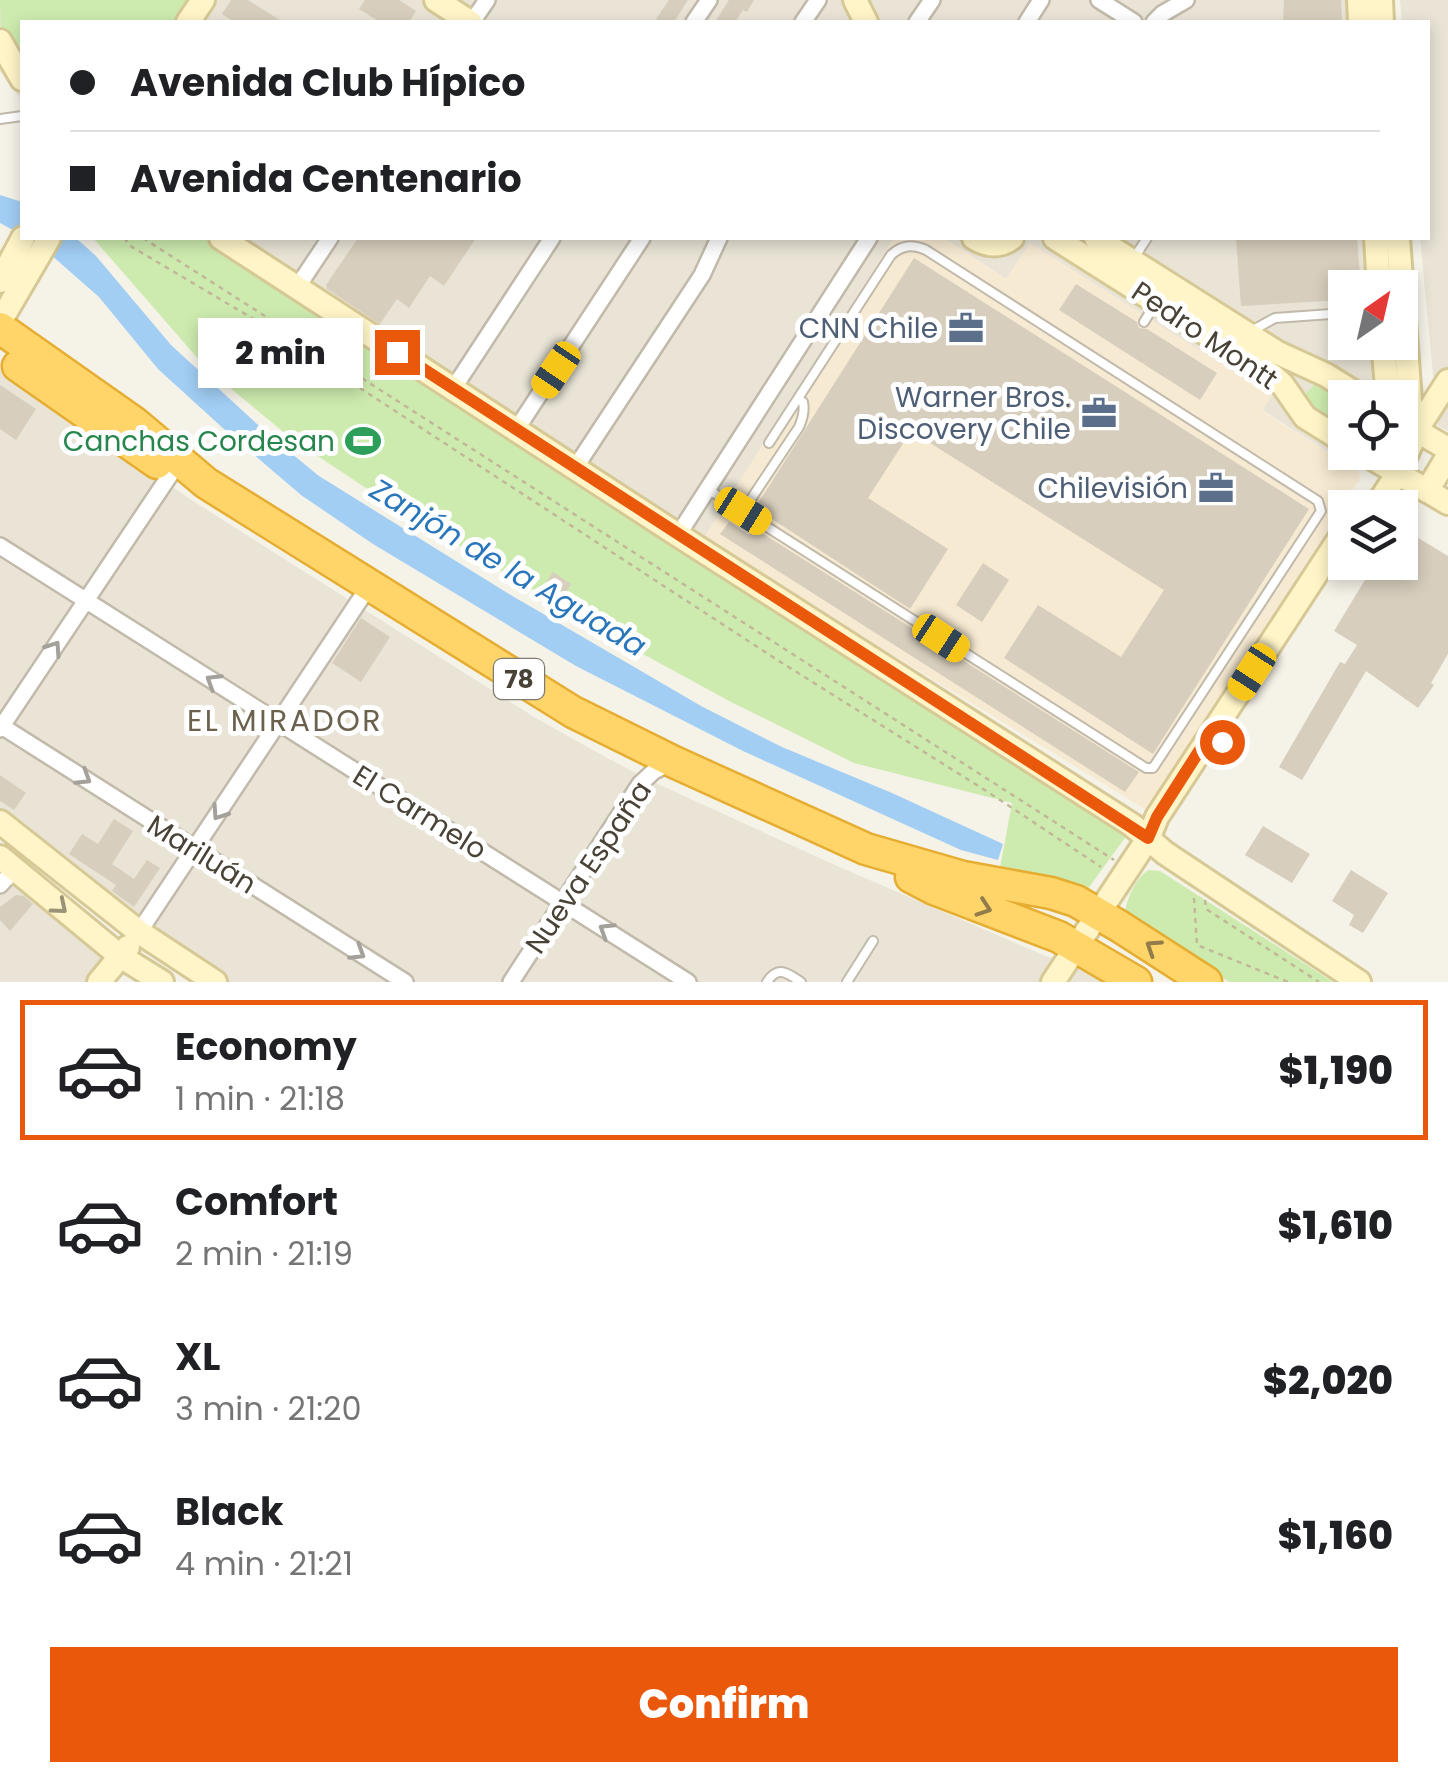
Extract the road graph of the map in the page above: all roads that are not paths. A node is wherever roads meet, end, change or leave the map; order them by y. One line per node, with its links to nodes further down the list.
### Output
1 (436, 0): 4 (street)
2 (1099, 0): 5 (street)
3 (1179, 2): 6 (street)
4 (468, 20)
5 (1131, 20)
6 (1156, 20)
7 (0, 41): 8 (street)
8 (20, 76)
9 (224, 240): 26 (street)
10 (329, 240): 26 (street)
11 (551, 240): 36 (street)
12 (641, 240): 42 (street)
13 (718, 240): 47 (street)
14 (868, 240): 51 (street)
15 (979, 240): 16 (street)
16 (1007, 240)
17 (1060, 240): 23 (street, Pedro Montt)
18 (1098, 240): 23 (street, Pedro Montt)
19 (1145, 240): 23 (lane)
20 (1376, 240): 24 (street)
21 (1398, 240): 35 (street)
22 (24, 249): 25 (street); 30 (street)
23 (1127, 270): 27 (street, Pedro Montt); 28 (street, Pedro Montt)
24 (1378, 270)
25 (0, 281)
26 (298, 286): 36 (street)
27 (1182, 292): 28 (lane); 31 (street, Pedro Montt)
28 (1150, 312): 40 (street, Pedro Montt)
29 (1328, 314): 31 (lane)
30 (0, 325): 50 (highway, 78)
31 (1247, 333): 33 (street, Pedro Montt)
32 (0, 353): 49 (highway, 78)
33 (1326, 375): 34 (street, Pedro Montt); 40 (street)
34 (1334, 380)
35 (1399, 380)
36 (452, 389): 42 (street)
37 (1442, 390): 38 (street); 41 (street)
38 (1418, 397)
39 (798, 399): 45 (lane); 54 (lane); 54 (lane)
40 (1298, 409): 43 (street, Pedro Montt)
41 (1418, 415)
42 (516, 430): 47 (street)
43 (1328, 432)
44 (1418, 433): 46 (street)
45 (770, 444)
46 (1448, 453): 52 (street)
47 (575, 468): 55 (street)
48 (1405, 470): 52 (street)
49 (172, 472): 50 (highway, 78); 60 (street)
50 (206, 483): 59 (highway, 78)
51 (708, 490): 54 (lane); 55 (street)
52 (1427, 491): 53 (street)
53 (1448, 503)
54 (743, 511)
55 (678, 535): 66 (street)
56 (0, 546): 60 (street, El Carmelo)
57 (1328, 560): 61 (street)
58 (1328, 575): 61 (street)
59 (369, 586): 62 (street); 64 (highway, 78)
60 (86, 600): 62 (street, El Carmelo, one-way to 60); 63 (street, one-way to 60)
61 (1299, 612): 66 (street)
62 (279, 722): 67 (street, one-way to 67); 71 (street, El Carmelo)
63 (1, 727): 67 (street, Mariluán, one-way to 67)
64 (674, 762): 68 (highway, 78); 71 (street, Nueva España)
65 (0, 822): 69 (street)
66 (1148, 838): 72 (street); 90 (street)
67 (195, 849): 73 (street); 81 (street, Mariluán, one-way to 81)
68 (866, 849): 72 (highway, 78); 75 (highway, 78, one-way to 75)
69 (50, 863): 70 (street); 73 (street)
70 (12, 874): 76 (street, one-way to 76)
71 (563, 902): 82 (street, Nueva España); 83 (street, El Carmelo, one-way to 71)
72 (1099, 913): 75 (street); 89 (highway, 78, one-way to 72)
73 (139, 932): 76 (street); 77 (street)
74 (873, 941): 86 (lane)
75 (1078, 946): 87 (street); 88 (highway, 78)
76 (120, 956): 78 (street); 79 (street)
77 (180, 960): 79 (street); 80 (street)
78 (99, 982)
79 (163, 982)
80 (214, 982)
81 (405, 982)
82 (512, 982)
83 (688, 982)
84 (767, 982): 85 (lane)
85 (801, 982)
86 (847, 982)
87 (1053, 982)
88 (1136, 982)
89 (1206, 982)
90 (1359, 982)

